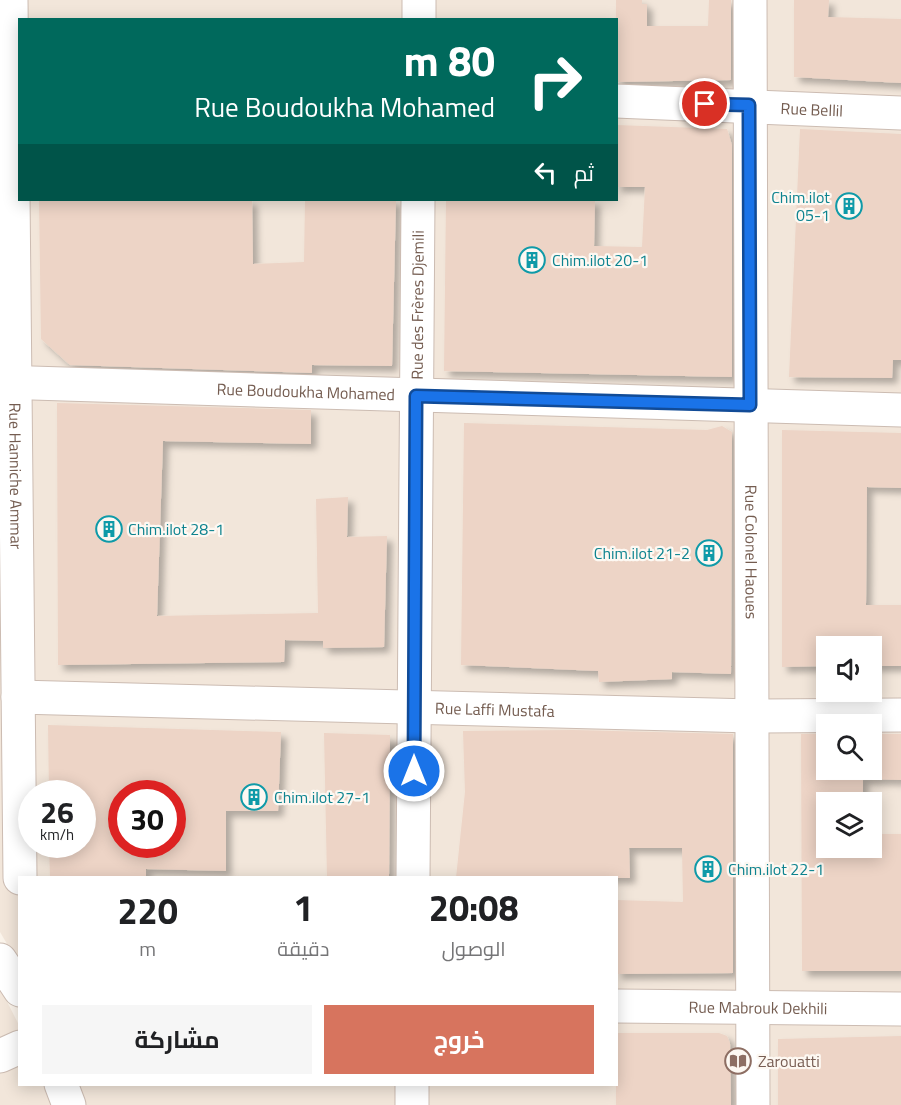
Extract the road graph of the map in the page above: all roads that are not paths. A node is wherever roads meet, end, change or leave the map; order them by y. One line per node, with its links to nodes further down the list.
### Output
1 (11, 0): 5 (street, Rue Hanniche Ammar)
2 (419, 0): 4 (street)
3 (750, 0): 7 (street, Rue Colonel Haoues)
4 (419, 18)
5 (10, 92): 10 (street, Rue Hanniche Ammar)
6 (618, 101): 7 (street, Rue Bellil)
7 (749, 105): 8 (street, Rue Bellil); 12 (street, Rue Colonel Haoues)
8 (901, 113)
9 (418, 201): 11 (street, Rue des Frères Djemili)
10 (7, 382): 11 (street, Rue Boudoukha Mohamed); 14 (street, Rue Hanniche Ammar)
11 (416, 396): 12 (street, Rue Boudoukha Mohamed); 15 (street, Rue des Frères Djemili)
12 (750, 405): 13 (street, Rue Boudoukha Mohamed); 17 (street, Rue Colonel Haoues)
13 (901, 410)
14 (18, 697): 15 (street, Rue Laffi Mustafa); 18 (street, Rue Hanniche Ammar)
15 (414, 707): 17 (street, Rue Laffi Mustafa); 19 (street, Rue des Frères Djemili)
16 (901, 715): 17 (street, Rue Laffi Mustafa)
17 (752, 716): 23 (street, Rue Colonel Haoues)
18 (20, 876)
19 (413, 876)
20 (0, 960): 21 (street)
21 (18, 987)
22 (618, 1006): 23 (street, Rue Mabrouk Dekhili)
23 (753, 1008): 24 (street, Rue Mabrouk Dekhili); 31 (street, Rue Colonel Haoues)
24 (901, 1009)
25 (18, 1048): 26 (street)
26 (0, 1056)
27 (62, 1086): 29 (street)
28 (412, 1086): 30 (street)
29 (69, 1105)
30 (412, 1105)
31 (753, 1105)

